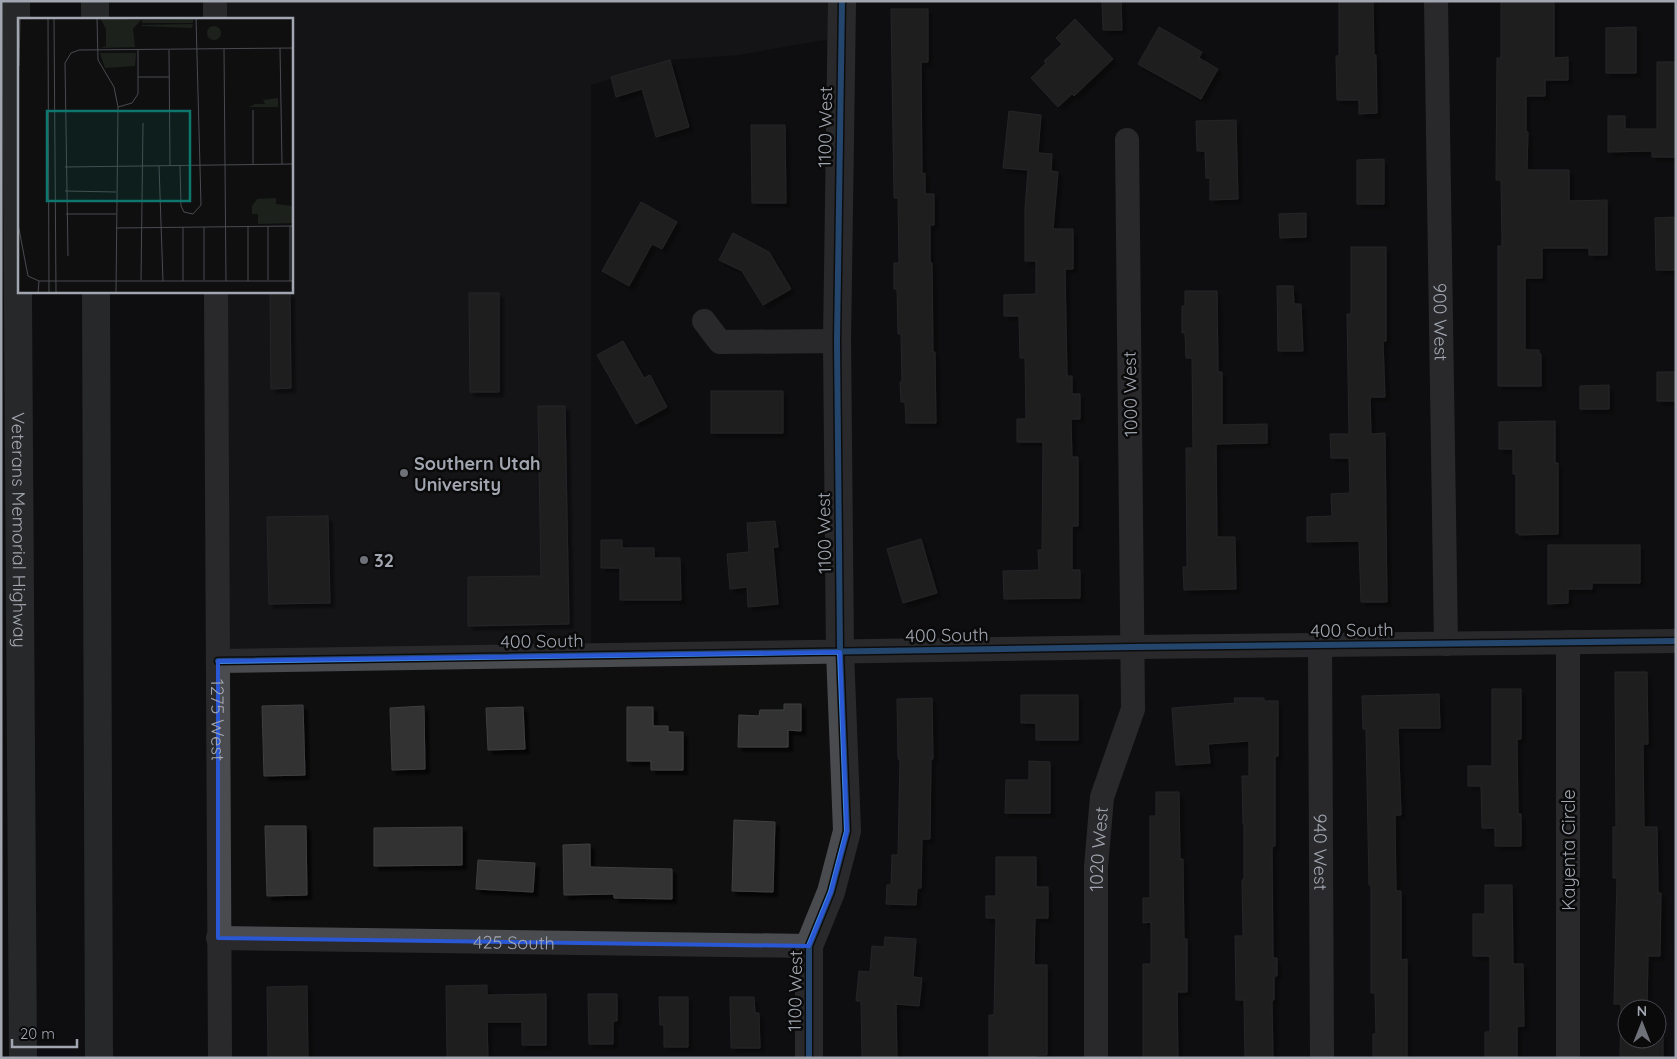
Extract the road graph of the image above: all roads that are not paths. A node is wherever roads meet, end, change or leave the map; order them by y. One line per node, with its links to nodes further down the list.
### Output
1 (16, 1): 22 (highway, Veterans Memorial Highway)
2 (95, 1): 6 (highway)
3 (215, 1): 7 (street)
4 (842, 1): 12 (street, 1100 West)
5 (1436, 1): 15 (street, 900 West)
6 (96, 18)
7 (215, 18)
8 (1127, 140): 17 (street, 1000 West)
9 (96, 292): 23 (highway)
10 (216, 292): 19 (street, 1275 West)
11 (704, 321): 12 (street)
12 (837, 341): 18 (street, 1100 West)
13 (1676, 641): 14 (street, 400 South)
14 (1568, 642): 15 (street, 400 South); 28 (street, Kayenta Circle)
15 (1446, 644): 16 (street, 400 South)
16 (1320, 646): 17 (street, 400 South); 27 (street, 940 West)
17 (1133, 647): 18 (street, 400 South); 26 (street, 1020 West)
18 (840, 652): 19 (street, 400 South); 21 (street, 1100 West)
19 (218, 660): 20 (street, 1275 West)
20 (218, 938): 21 (street, 425 South); 24 (street, 1275 West)
21 (810, 946): 25 (street, 1100 West)
22 (22, 1058)
23 (99, 1058)
24 (220, 1058)
25 (809, 1058)
26 (1096, 1058)
27 (1322, 1058)
28 (1568, 1058)

